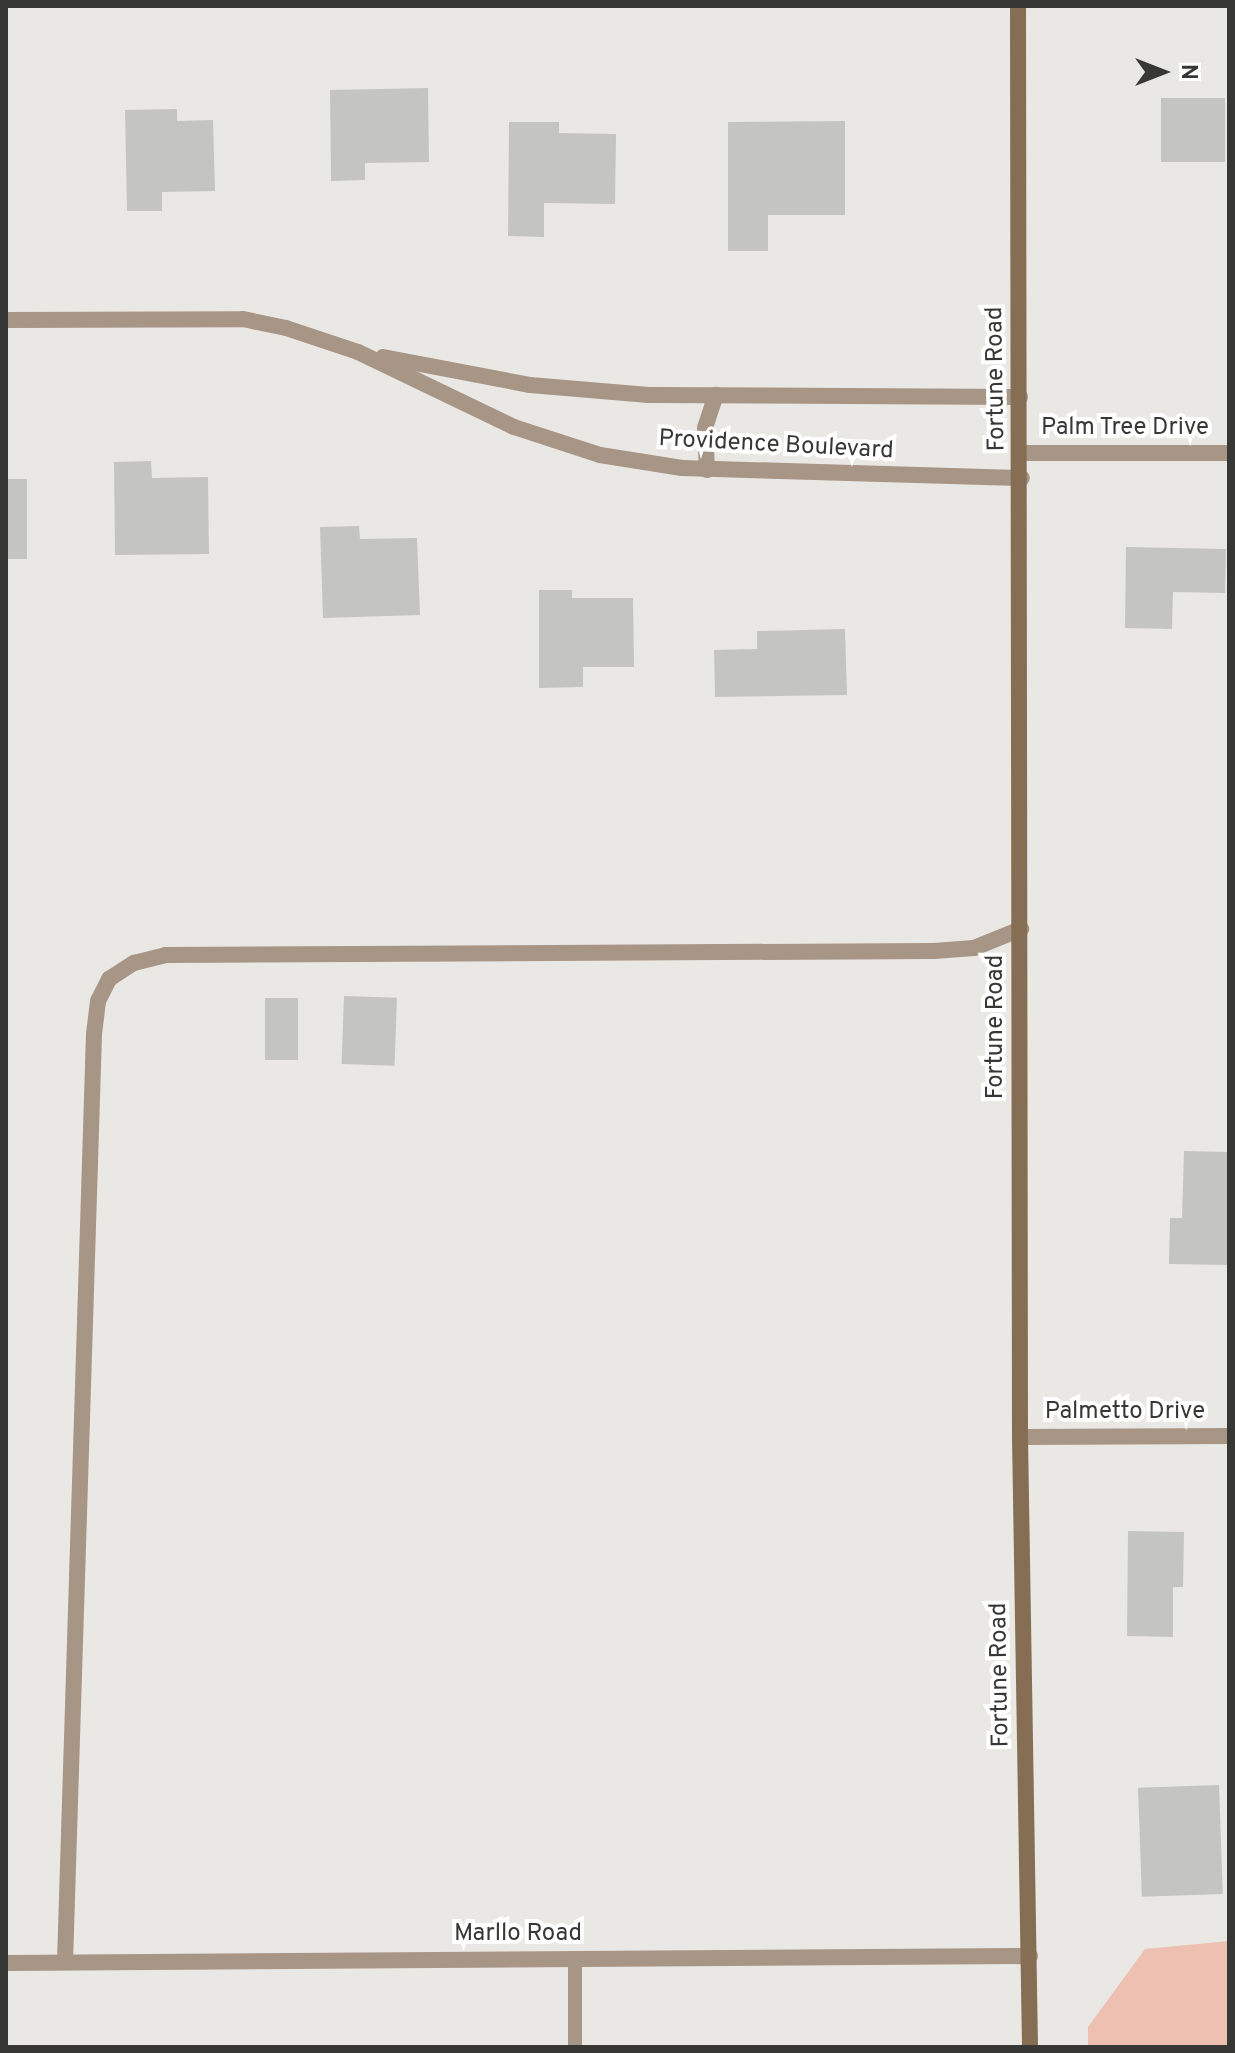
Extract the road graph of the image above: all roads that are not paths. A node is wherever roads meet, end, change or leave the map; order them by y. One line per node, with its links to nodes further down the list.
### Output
1 (1018, 6): 5 (street, Fortune Road)
2 (6, 320): 3 (street, Providence Boulevard)
3 (358, 352): 4 (street, Providence Boulevard); 8 (street, Providence Boulevard)
4 (716, 395): 5 (street, Providence Boulevard); 8 (street)
5 (1020, 397): 6 (street, Fortune Road)
6 (1022, 453): 7 (street, Palm Tree Drive); 9 (street, Fortune Road)
7 (1229, 453)
8 (707, 470): 9 (street, Providence Boulevard)
9 (1022, 478): 10 (street, Fortune Road)
10 (1021, 929): 12 (street, Fortune Road); 15 (street)
11 (1229, 1436): 12 (street, Palmetto Drive)
12 (1020, 1437): 13 (street, Fortune Road)
13 (1030, 1956): 14 (street, Marllo Road); 18 (street, Fortune Road)
14 (575, 1959): 15 (street, Marllo Road); 17 (lane)
15 (65, 1962): 16 (street, Marllo Road)
16 (6, 1963)
17 (575, 2047)
18 (1030, 2047)

